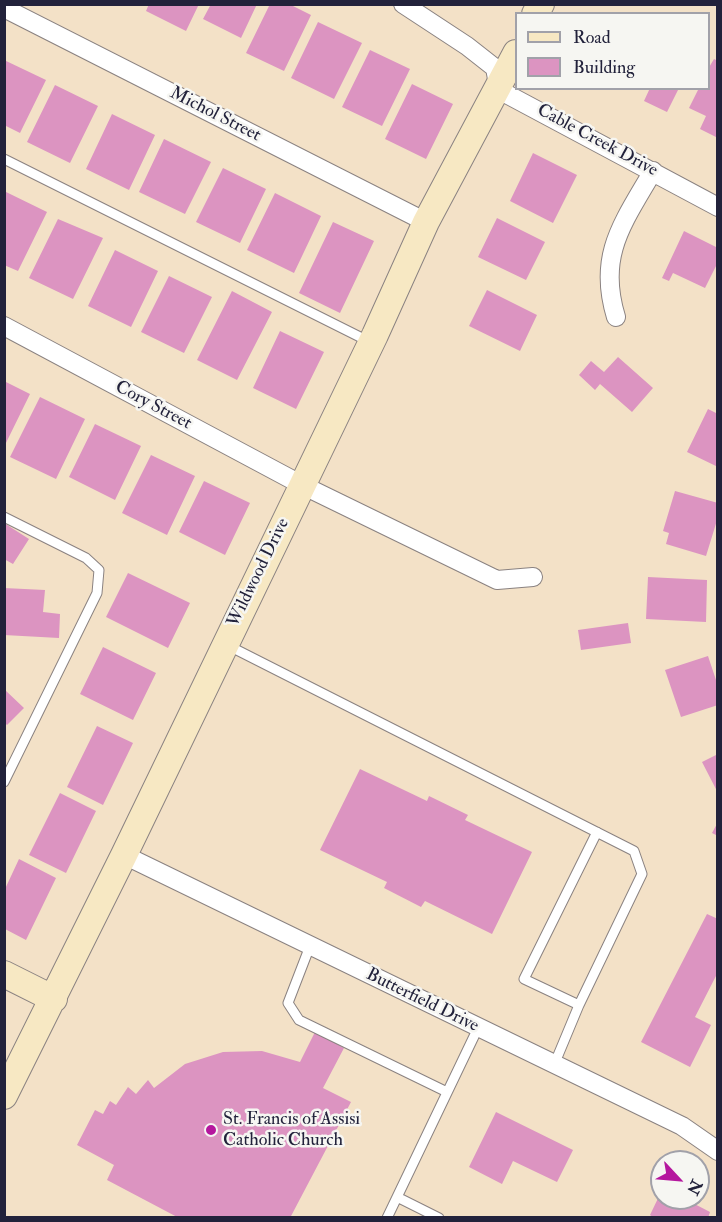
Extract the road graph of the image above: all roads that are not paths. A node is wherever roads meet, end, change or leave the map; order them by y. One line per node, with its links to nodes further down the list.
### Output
1 (403, 4): 4 (street)
2 (4, 8): 8 (street, Michol Street)
3 (515, 55): 4 (street, Wildwood Drive)
4 (499, 90): 6 (street, Cable Creek Drive); 8 (street, Wildwood Drive)
5 (4, 159): 11 (lane)
6 (653, 171): 7 (street, Cable Creek Drive); 9 (street)
7 (717, 207)
8 (426, 222): 11 (street, Wildwood Drive)
9 (616, 317)
10 (4, 326): 12 (street, Cory Street)
11 (371, 343): 12 (street, Wildwood Drive)
12 (302, 485): 14 (street, Cory Street); 15 (street, Wildwood Drive)
13 (4, 517): 16 (lane)
14 (533, 577)
15 (225, 644): 17 (lane); 18 (street, Wildwood Drive)
16 (4, 782)
17 (597, 832): 22 (lane); 22 (lane)
18 (124, 855): 19 (street, Butterfield Drive); 21 (street, Wildwood Drive)
19 (310, 946): 23 (street, Butterfield Drive); 25 (lane)
20 (4, 974): 21 (street)
21 (54, 999): 26 (street, Wildwood Drive)
22 (579, 1005): 24 (lane)
23 (478, 1028): 24 (street, Butterfield Drive); 25 (lane)
24 (554, 1065): 27 (street, Butterfield Drive)
25 (447, 1092): 28 (lane)
26 (4, 1096)
27 (717, 1151)
28 (397, 1197): 29 (lane); 30 (lane)
29 (387, 1218)
30 (439, 1218)

